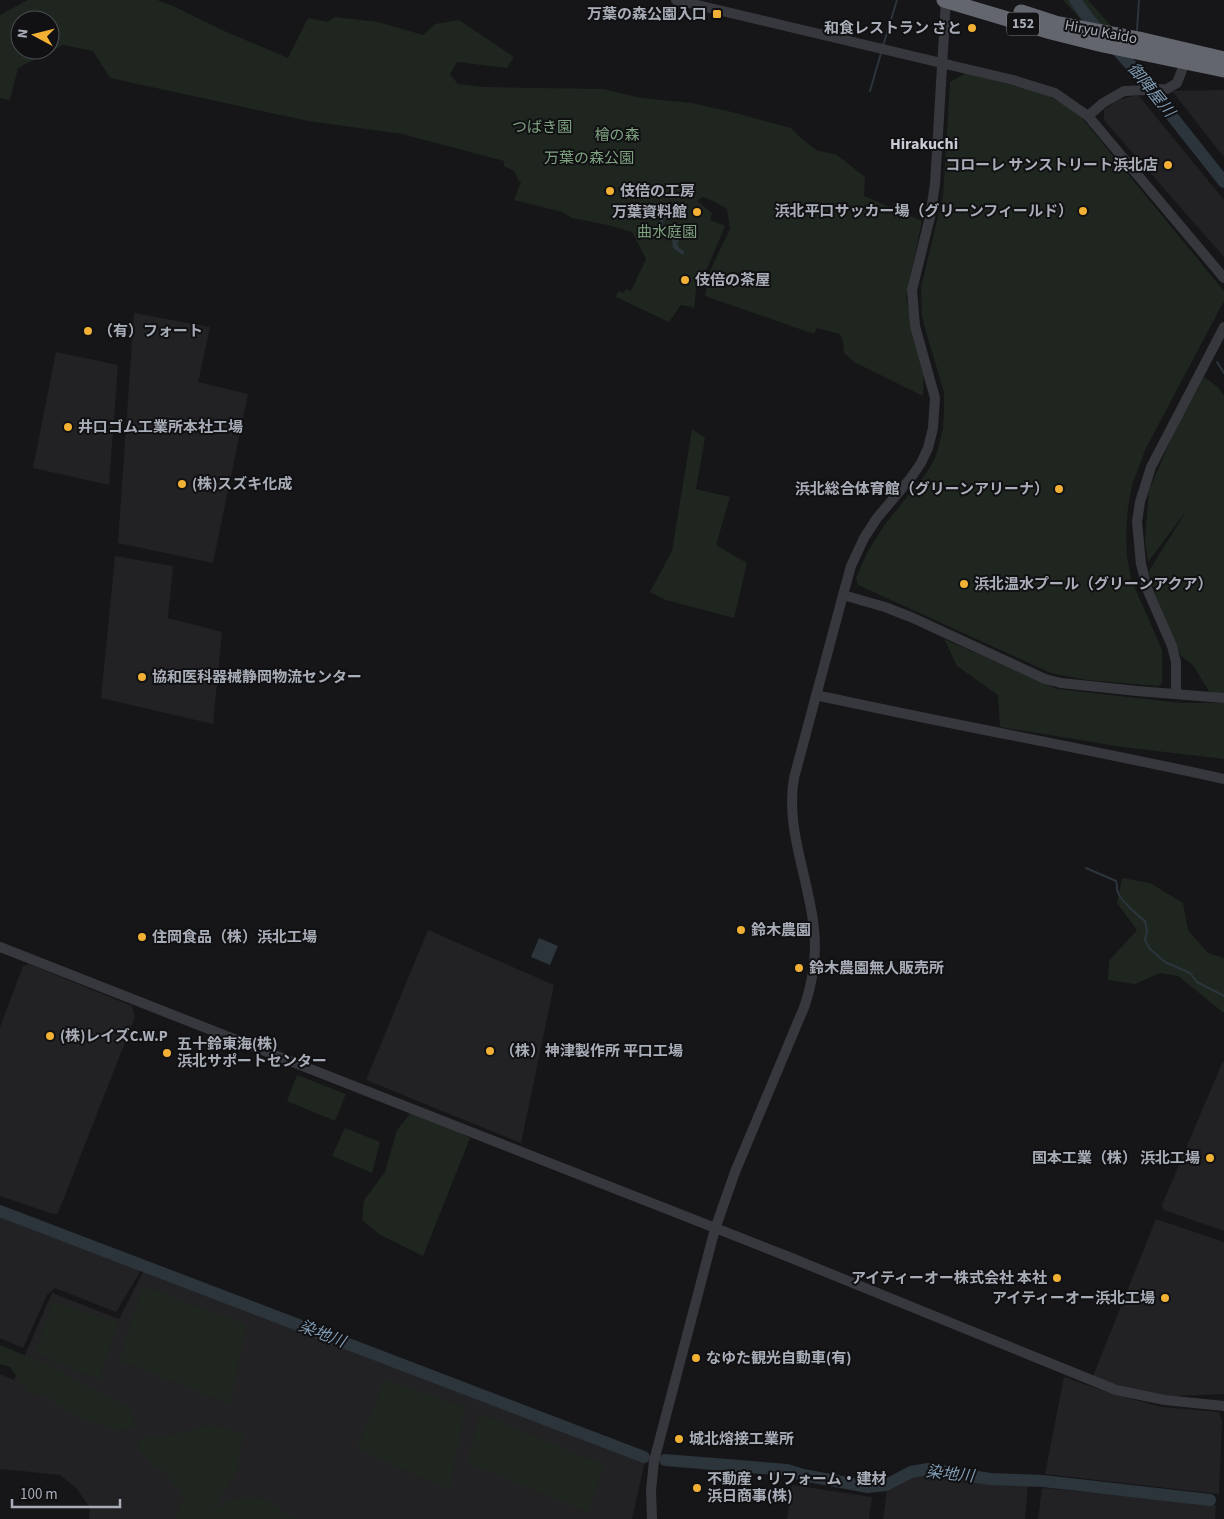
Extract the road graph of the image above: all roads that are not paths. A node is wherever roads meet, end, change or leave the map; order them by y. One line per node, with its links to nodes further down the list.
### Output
1 (676, 0): 6 (street)
2 (946, 0): 5 (highway, Hiryu Kaido / 152); 6 (street)
3 (980, 0): 4 (highway, Hiryu Kaido / 152)
4 (1224, 59)
5 (1185, 62): 7 (highway, Hiryu Kaido / 152); 8 (street)
6 (943, 63): 8 (street); 11 (street)
7 (1224, 70)
8 (1088, 116): 9 (street)
9 (1224, 278)
10 (1224, 327): 12 (street)
11 (844, 595): 12 (street); 13 (street)
12 (1176, 694): 14 (street)
13 (816, 695): 15 (street); 17 (street)
14 (1224, 698)
15 (1224, 779)
16 (0, 947): 17 (street)
17 (715, 1229): 18 (street); 19 (street)
18 (1224, 1406)
19 (652, 1519)

